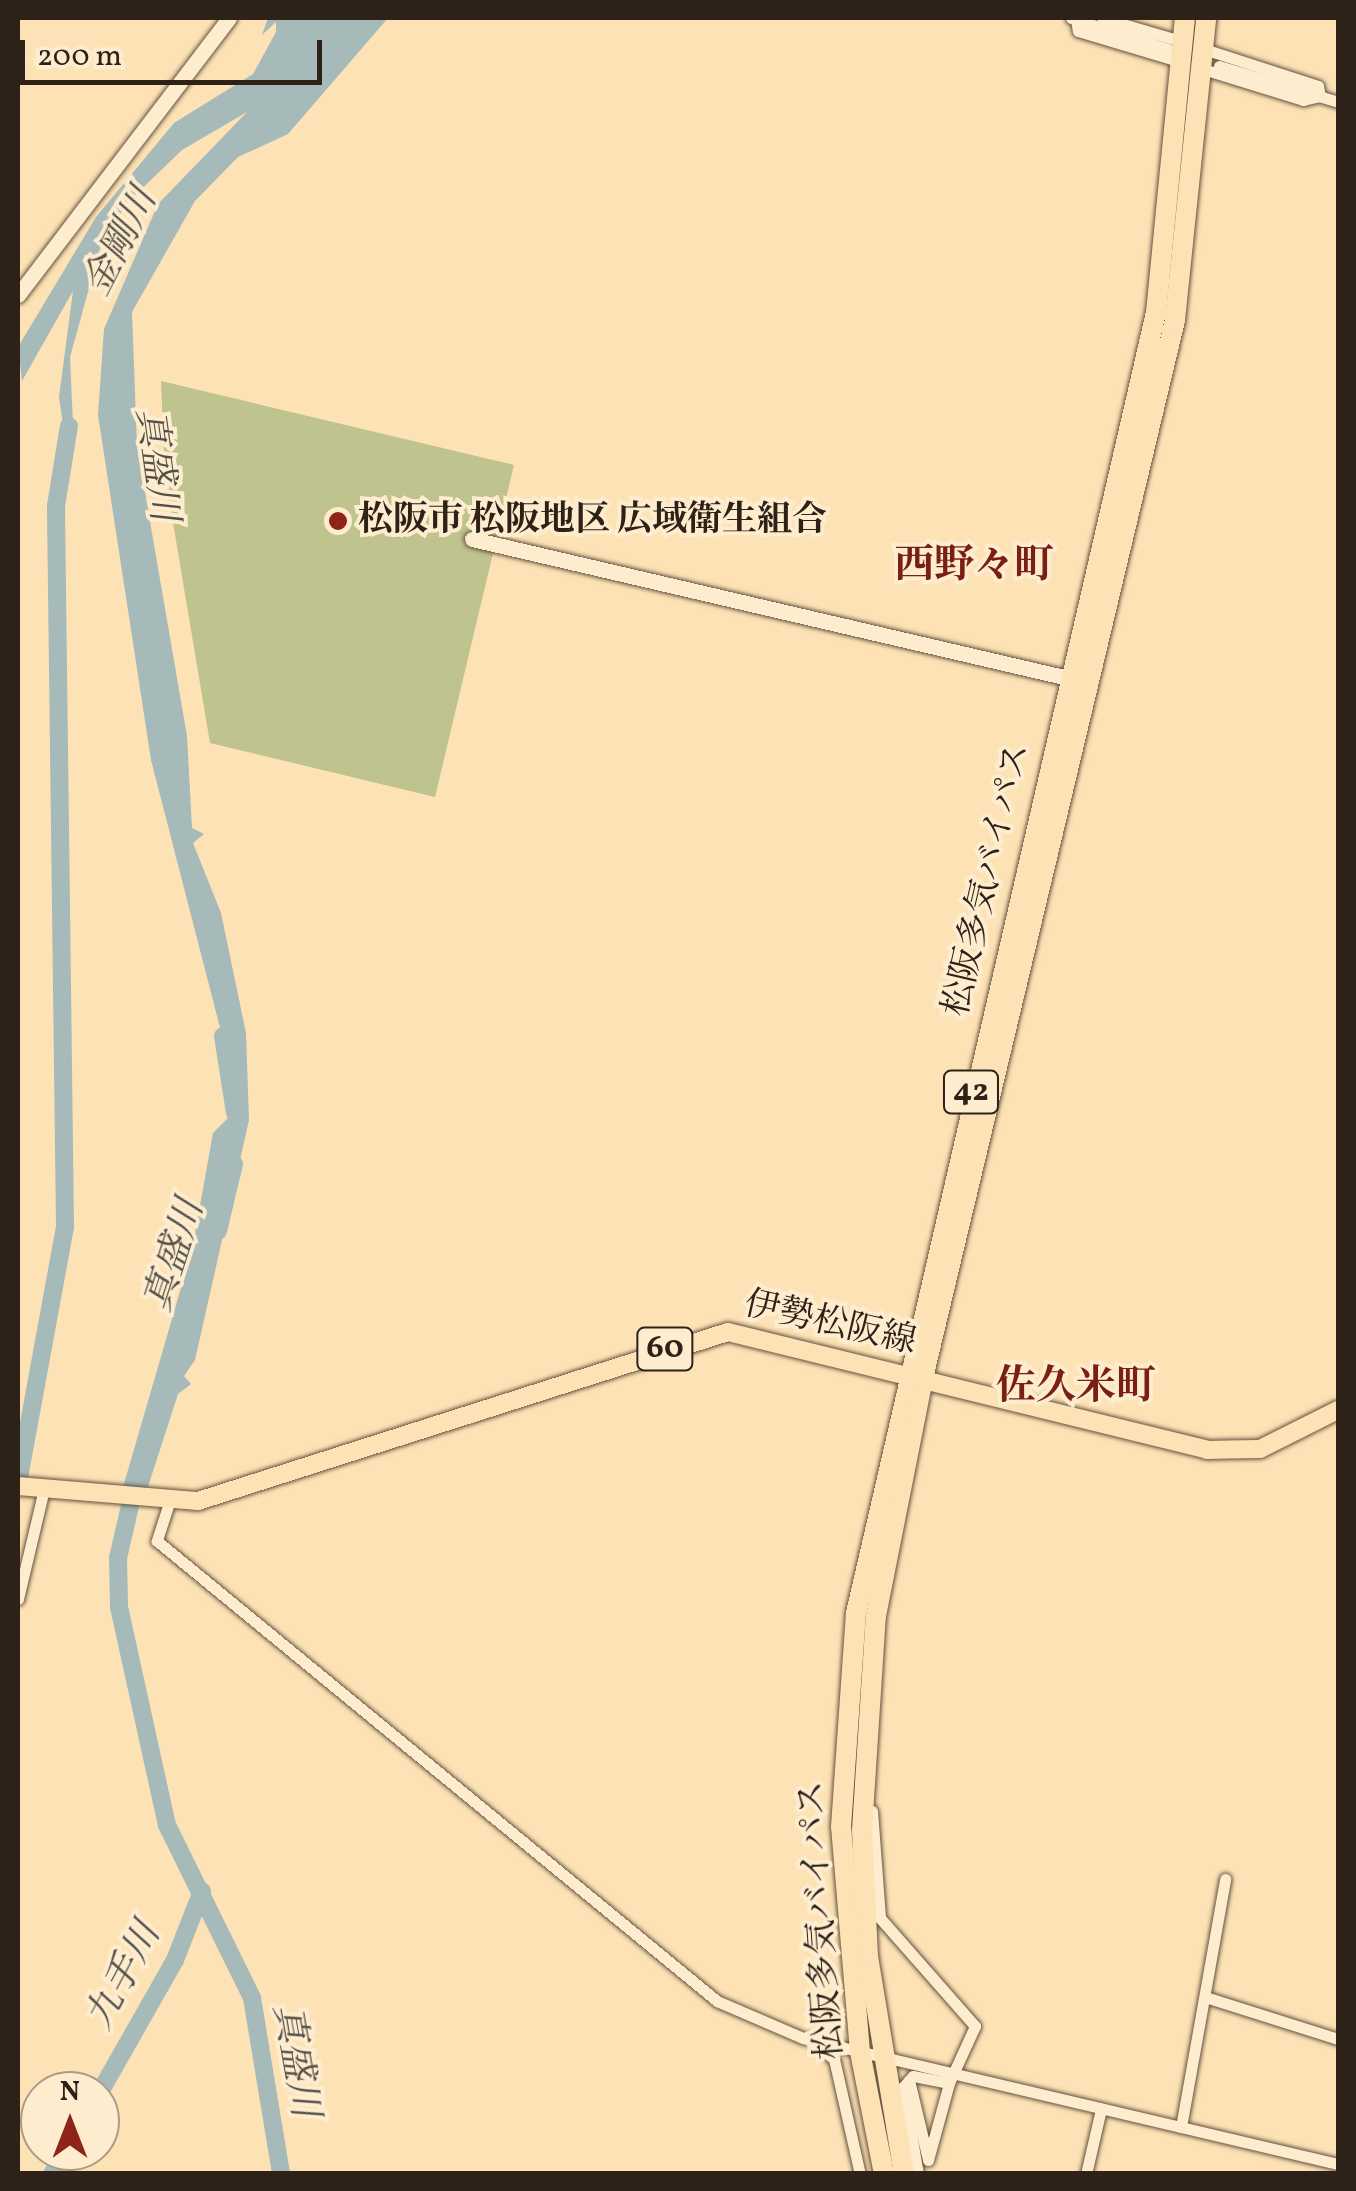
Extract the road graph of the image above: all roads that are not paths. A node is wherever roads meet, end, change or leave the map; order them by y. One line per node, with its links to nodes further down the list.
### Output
1 (229, 18): 9 (street)
2 (1074, 18): 6 (street); 6 (street)
3 (1102, 18): 6 (street)
4 (1185, 18): 6 (highway, 松阪多気バイパス / 42)
5 (1206, 18): 6 (highway, 松阪多気バイパス / 42)
6 (1194, 56): 7 (street); 7 (street); 11 (highway, 松阪多気バイパス / 42)
7 (1320, 96): 8 (street)
8 (1338, 102)
9 (18, 296)
10 (472, 540): 11 (street)
11 (1078, 681): 12 (highway, 松阪多気バイパス / 42)
12 (914, 1375): 13 (main road, 伊勢松阪線 / 60); 16 (main road, 伊勢松阪線 / 60); 17 (highway, 松阪多気バイパス / 42); 23 (highway, 松阪多気バイパス / 42)
13 (1338, 1410)
14 (18, 1486): 15 (main road, 伊勢松阪線 / 60)
15 (43, 1492): 16 (main road, 伊勢松阪線 / 60); 18 (street)
16 (164, 1503): 21 (street)
17 (880, 1592): 24 (highway, 松阪多気バイパス / 42); 25 (street)
18 (18, 1599)
19 (1225, 1878): 20 (street)
20 (1205, 1997): 22 (street); 28 (street)
21 (804, 2038): 23 (street); 31 (street)
22 (1338, 2039)
23 (860, 2052): 24 (street); 32 (highway, 松阪多気バイパス / 42)
24 (882, 2058): 25 (street); 33 (highway, 松阪多気バイパス / 42)
25 (950, 2076): 26 (street); 27 (street); 29 (street)
26 (909, 2080): 29 (street); 34 (street)
27 (1101, 2109): 28 (street); 36 (street)
28 (1181, 2126): 30 (street)
29 (928, 2160): 35 (street)
30 (1338, 2164)
31 (860, 2174)
32 (884, 2174)
33 (904, 2174)
34 (918, 2174)
35 (930, 2174)
36 (1086, 2174)

